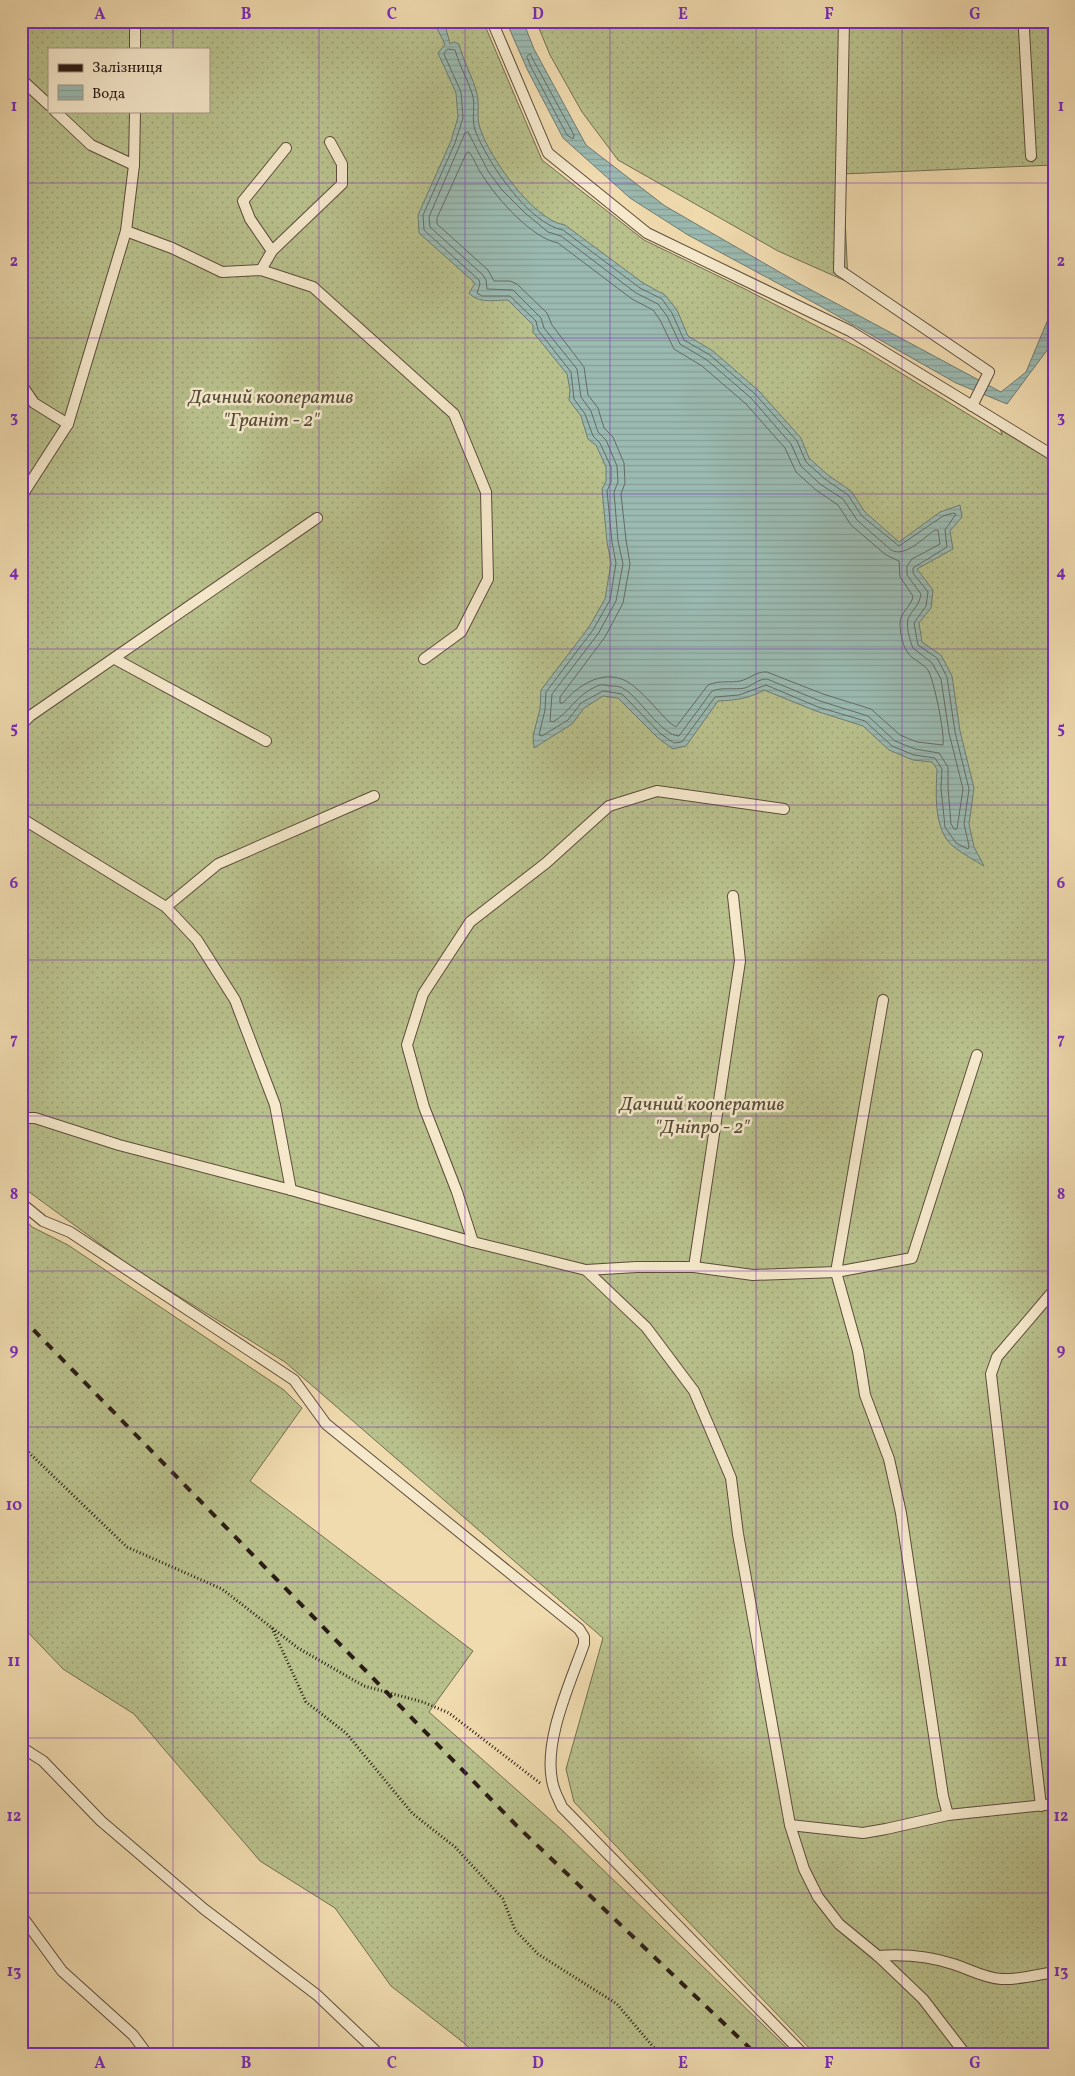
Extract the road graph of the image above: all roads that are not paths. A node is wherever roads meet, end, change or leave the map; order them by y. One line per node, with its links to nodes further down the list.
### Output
1 (135, 21): 5 (lane)
2 (492, 21): 18 (lane)
3 (844, 21): 18 (lane)
4 (1025, 21): 12 (lane)
5 (135, 48)
6 (21, 79): 7 (lane)
7 (48, 104)
8 (56, 112): 13 (lane)
9 (135, 112): 13 (lane)
10 (330, 142): 15 (lane)
11 (286, 148): 15 (lane)
12 (1031, 156)
13 (134, 165): 14 (lane)
14 (126, 231): 16 (lane); 19 (lane)
15 (272, 251): 16 (lane)
16 (261, 270): 24 (lane)
17 (21, 384): 19 (lane)
18 (972, 406): 20 (lane)
19 (68, 424): 21 (lane)
20 (1054, 456)
21 (21, 497)
22 (317, 518): 23 (lane)
23 (115, 659): 25 (lane); 26 (lane)
24 (424, 659)
25 (21, 724)
26 (266, 741)
27 (374, 796): 31 (lane)
28 (784, 809): 37 (lane)
29 (21, 818): 31 (lane)
30 (733, 896): 38 (lane)
31 (166, 907): 35 (lane)
32 (883, 1000): 40 (lane)
33 (977, 1055): 40 (lane)
34 (21, 1118): 35 (lane)
35 (291, 1190): 37 (lane)
36 (21, 1203): 52 (lane)
37 (473, 1242): 39 (lane)
38 (694, 1267): 39 (lane); 40 (lane)
39 (586, 1270): 46 (lane)
40 (836, 1272): 45 (lane)
41 (1054, 1290): 44 (lane)
42 (21, 1747): 51 (lane)
43 (1054, 1804): 44 (lane)
44 (1041, 1806): 45 (lane)
45 (948, 1814): 46 (lane)
46 (790, 1825): 48 (lane)
47 (21, 1915): 50 (lane)
48 (878, 1956): 49 (lane); 53 (lane)
49 (1054, 1972)
50 (148, 2055)
51 (380, 2055)
52 (804, 2055)
53 (966, 2055)

